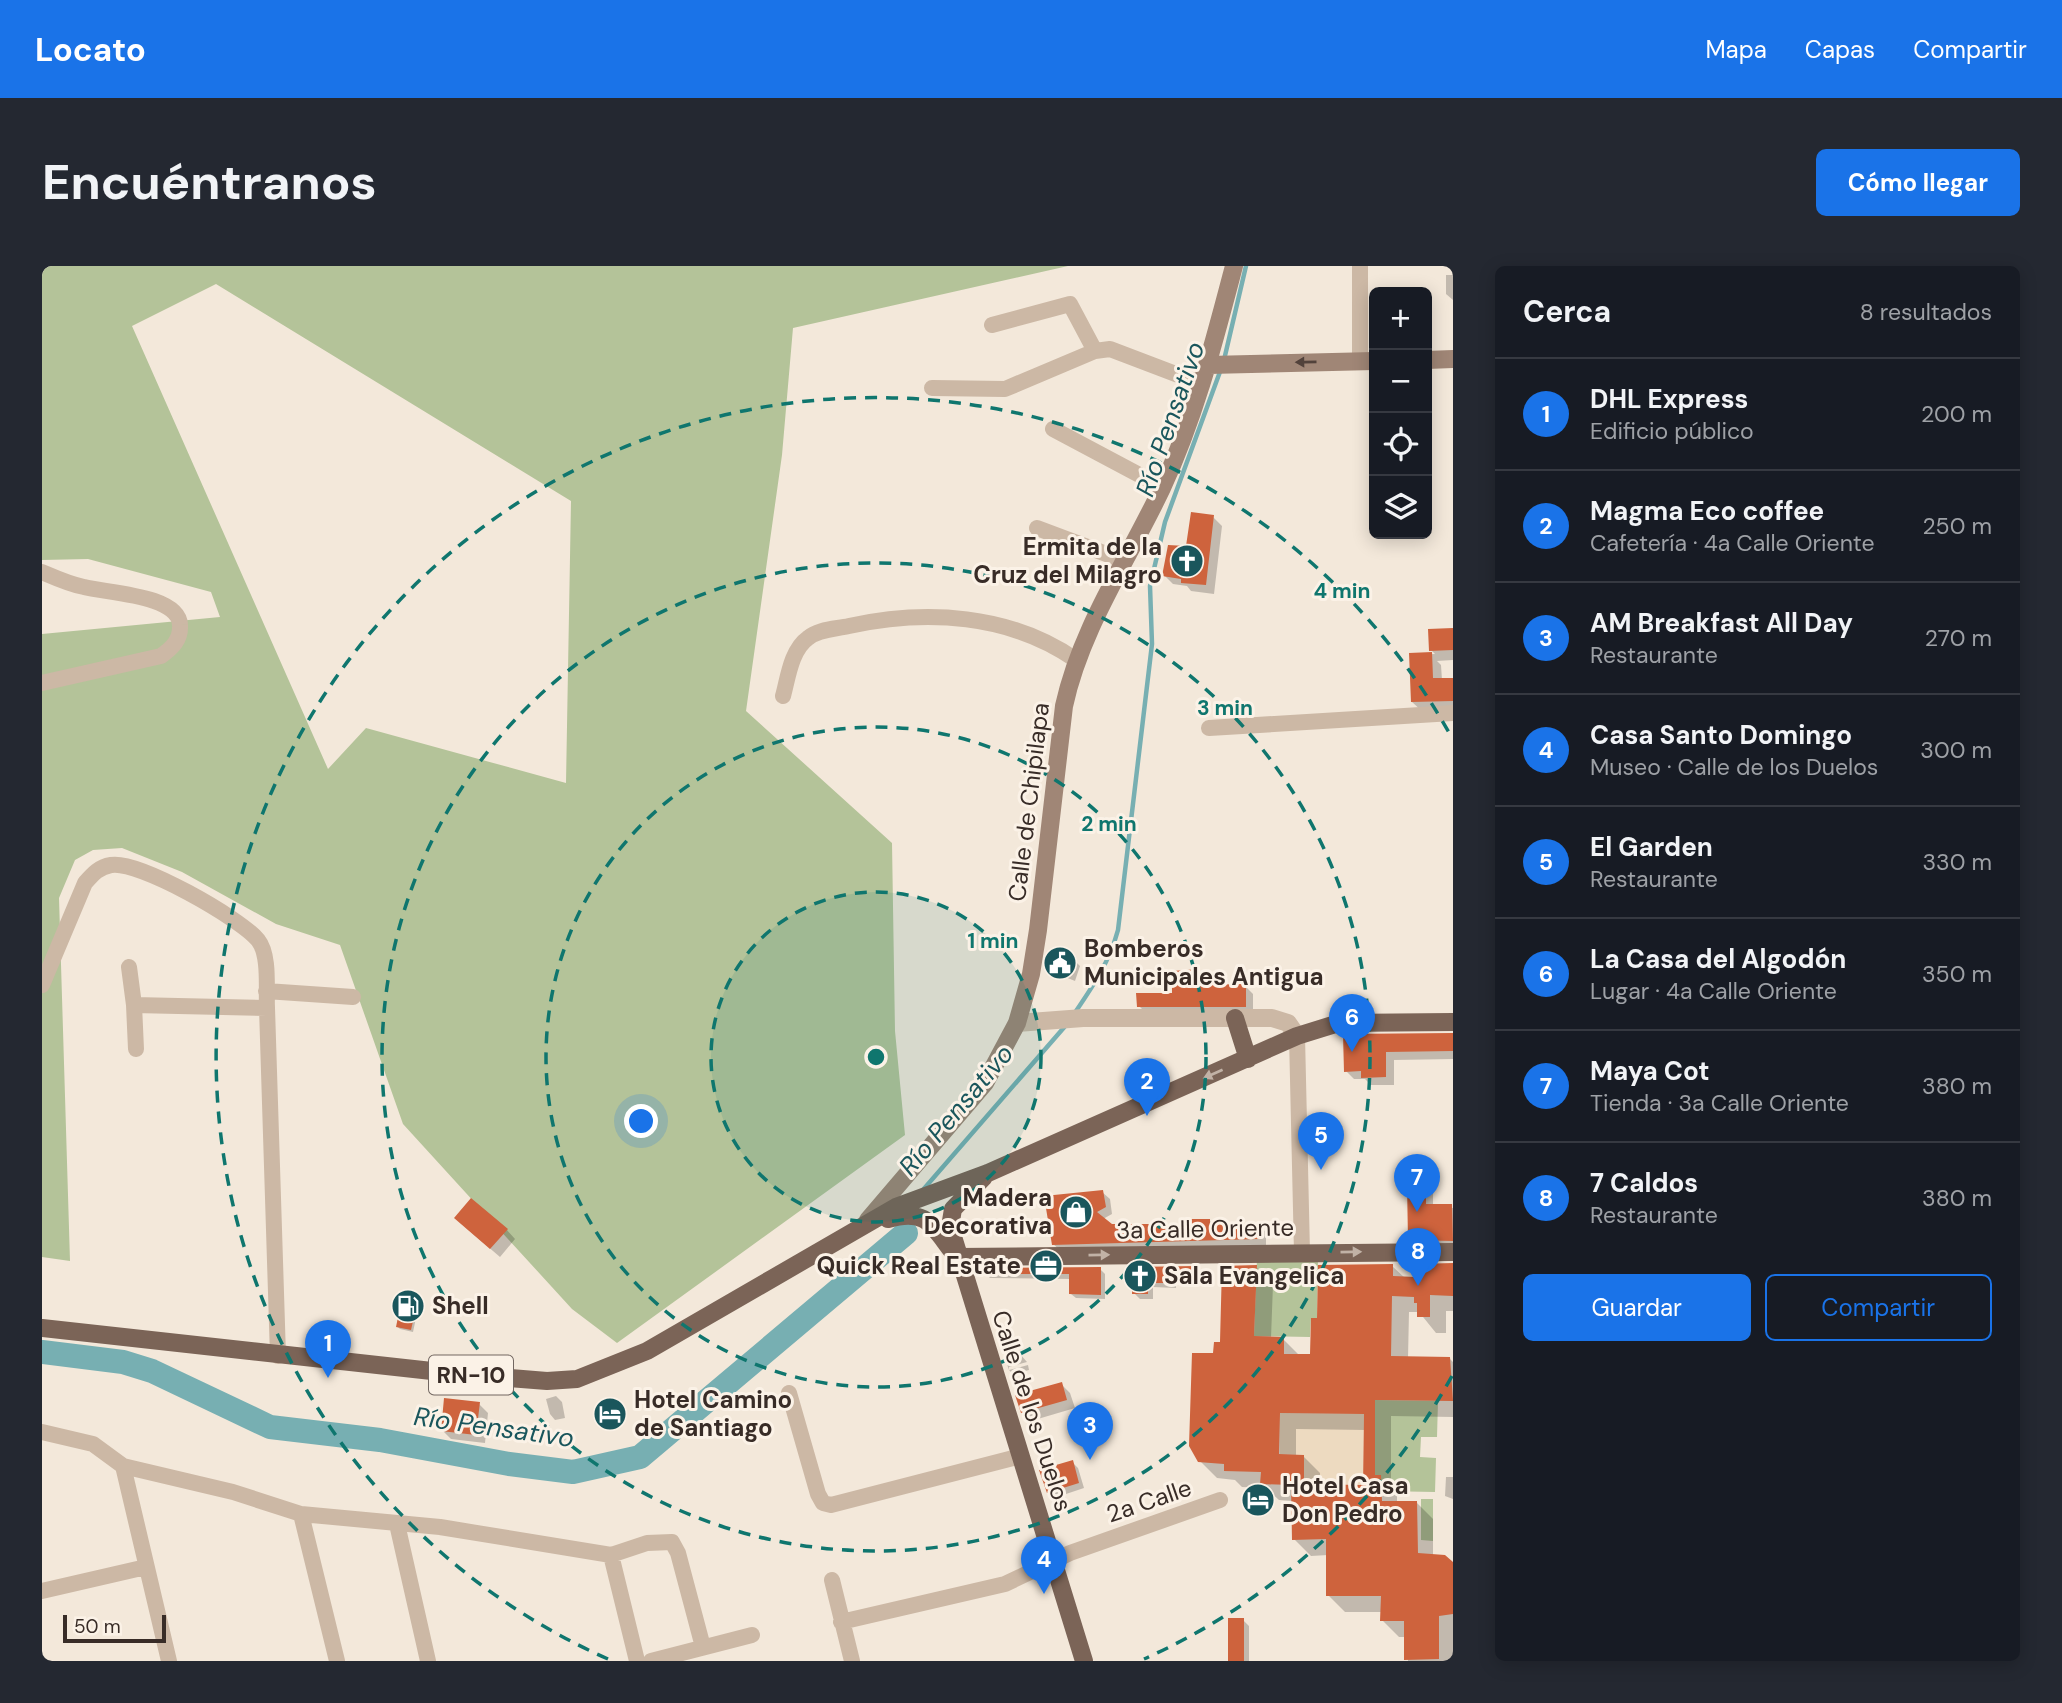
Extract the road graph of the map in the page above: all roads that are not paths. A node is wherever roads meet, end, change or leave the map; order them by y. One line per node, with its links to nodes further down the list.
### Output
1 (1234, 266): 8 (main road, Calle de Chipilapa / RN-10)
2 (1360, 266): 7 (street)
3 (992, 325): 4 (street)
4 (1095, 351): 9 (street); 10 (street)
5 (1453, 359): 6 (main road)
6 (1432, 360)
7 (1367, 361): 8 (main road, one-way to 8)
8 (1214, 365): 10 (main road, Calle de Chipilapa / RN-10)
9 (932, 388)
10 (1199, 391): 12 (main road, Calle de Chipilapa / RN-10)
11 (1053, 429): 12 (street)
12 (1162, 487): 14 (main road, Calle de Chipilapa / RN-10)
13 (1037, 528): 14 (street)
14 (1125, 561): 16 (main road, Calle de Chipilapa / RN-10)
15 (42, 572): 17 (street)
16 (1076, 660): 18 (street); 29 (main road, Calle de Chipilapa / RN-10)
17 (42, 683)
18 (783, 696)
19 (1453, 713): 20 (street)
20 (1209, 728)
21 (129, 967): 25 (street)
22 (42, 985): 23 (street)
23 (266, 991): 24 (street); 26 (street)
24 (353, 997)
25 (134, 1005): 26 (street); 31 (street)
26 (267, 1008): 40 (street)
27 (1235, 1018): 29 (street); 30 (street); 32 (main road)
28 (1453, 1022): 30 (main road, RN-10)
29 (1017, 1023): 35 (main road, Calle de Chipilapa / RN-10)
30 (1297, 1036): 32 (main road, RN-10); 37 (street)
31 (136, 1049)
32 (1248, 1059): 33 (main road, RN-10, one-way to 33)
33 (988, 1173): 34 (main road, RN-10); 38 (main road, Calle de los Duelos)
34 (918, 1206): 35 (main road, RN-10); 38 (main road, Calle de los Duelos)
35 (864, 1225): 40 (main road, RN-10)
36 (1453, 1252): 37 (main road, 3a Calle Oriente, one-way to 36)
37 (1302, 1253): 38 (main road, 3a Calle Oriente, one-way to 37)
38 (957, 1256): 43 (main road, Calle de los Duelos)
39 (42, 1328): 40 (main road, RN-10)
40 (278, 1356)
41 (789, 1393): 43 (street)
42 (42, 1432): 44 (street)
43 (1021, 1456): 49 (main road, Calle de los Duelos)
44 (123, 1466): 46 (street); 50 (street)
45 (1220, 1500): 49 (street, 2a Calle)
46 (301, 1514): 47 (street); 57 (street)
47 (397, 1524): 48 (street); 58 (street)
48 (611, 1555): 55 (street); 59 (street)
49 (1053, 1560): 53 (street, 2a Calle); 62 (main road, Calle de los Duelos)
50 (146, 1567): 52 (street); 56 (street)
51 (832, 1580): 53 (street)
52 (42, 1591)
53 (841, 1622): 61 (street)
54 (752, 1635): 55 (street)
55 (703, 1647): 60 (street)
56 (169, 1661)
57 (337, 1661)
58 (428, 1661)
59 (637, 1661)
60 (651, 1661)
61 (852, 1661)
62 (1084, 1661)

